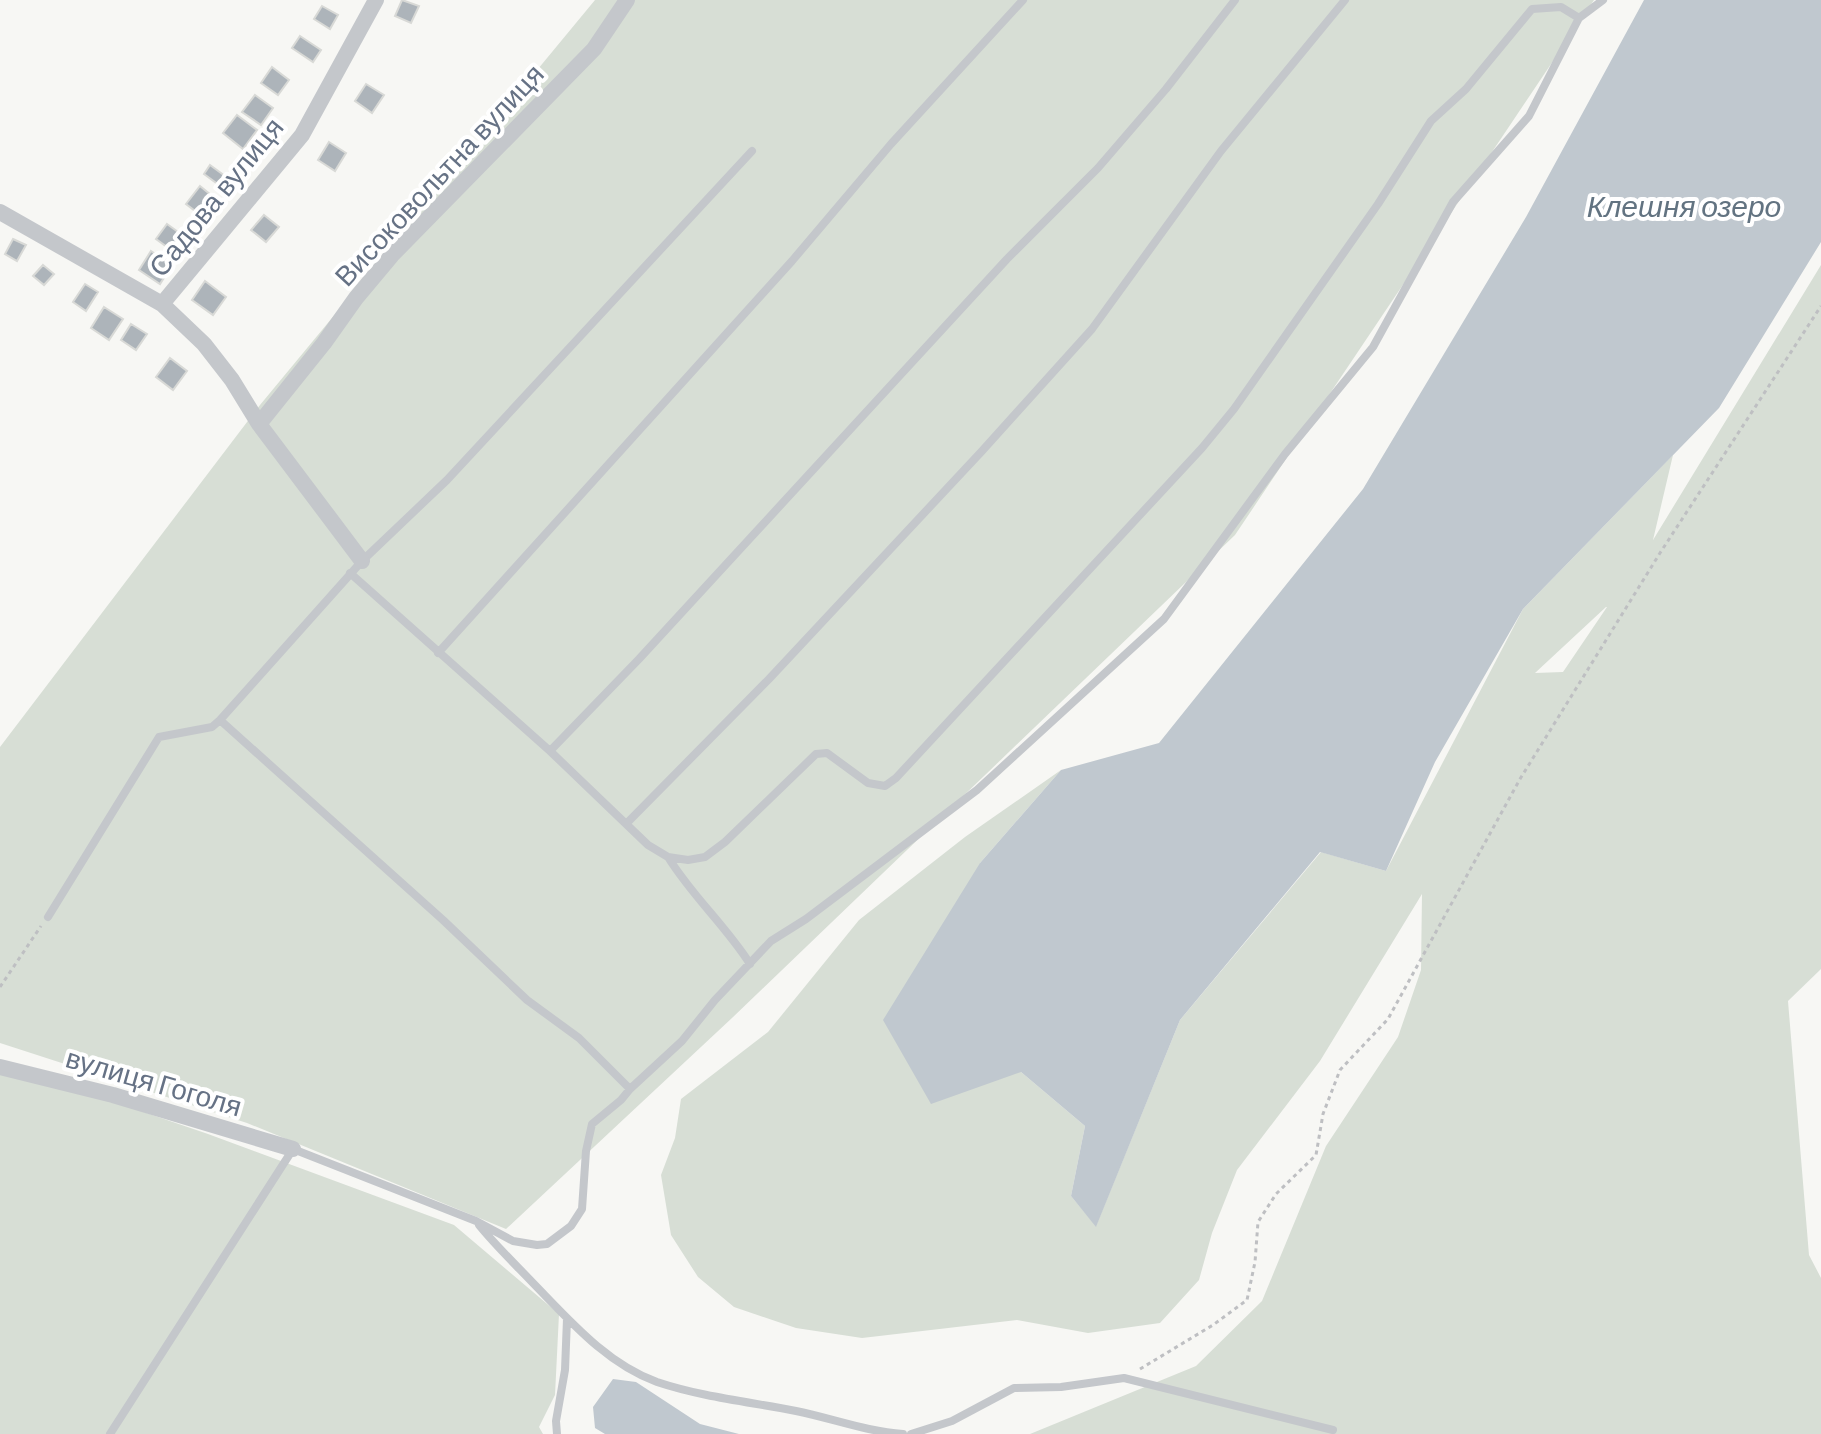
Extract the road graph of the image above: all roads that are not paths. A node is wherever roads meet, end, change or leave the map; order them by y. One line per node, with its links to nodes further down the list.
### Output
1 (376, 0): 10 (street, Садова вулиця)
2 (627, 0): 11 (street, Високовольтна вулиця)
3 (1023, 0): 13 (lane)
4 (1235, 0): 15 (lane)
5 (1345, 0): 16 (lane)
6 (1603, 0): 7 (lane)
7 (1579, 18): 17 (lane); 19 (lane)
8 (752, 151): 12 (lane)
9 (0, 212): 10 (street, Садова вулиця)
10 (162, 304): 11 (street)
11 (259, 424): 12 (street)
12 (356, 567): 13 (lane); 14 (lane)
13 (438, 653): 15 (lane)
14 (220, 720): 18 (lane); 21 (lane)
15 (550, 751): 16 (lane)
16 (626, 824): 17 (lane)
17 (668, 857): 19 (lane)
18 (48, 917)
19 (750, 964): 21 (lane)
20 (0, 1067): 22 (street, вулиця Гоголя)
21 (630, 1089): 23 (lane)
22 (293, 1149): 23 (lane); 26 (lane)
23 (476, 1221): 24 (lane)
24 (567, 1319): 27 (lane); 28 (lane)
25 (1333, 1430): 29 (lane)
26 (110, 1434)
27 (557, 1434)
28 (903, 1434)
29 (911, 1434)

